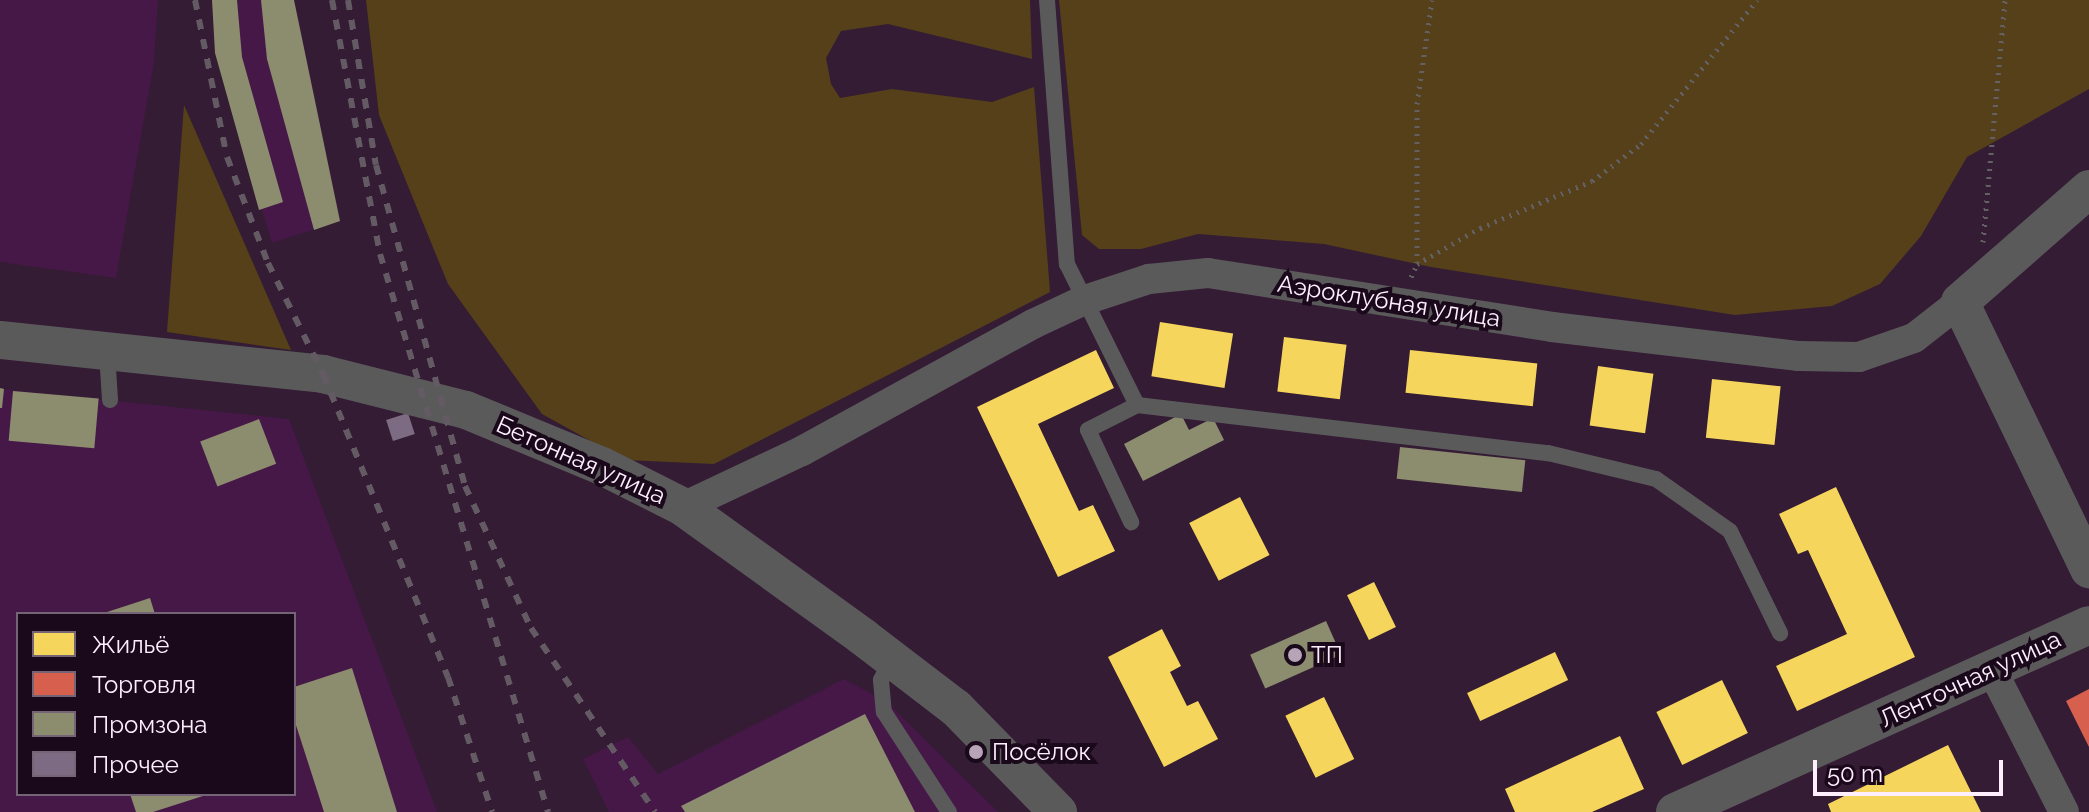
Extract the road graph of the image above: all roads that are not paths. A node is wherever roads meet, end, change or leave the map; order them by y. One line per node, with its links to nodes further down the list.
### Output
1 (1047, 0): 4 (lane)
2 (2089, 189): 3 (street, Аэроклубная улица)
3 (1969, 295): 4 (street, Аэроклубная улица); 11 (street)
4 (1082, 301): 8 (lane); 9 (street, Аэроклубная улица)
5 (0, 340): 6 (street, Бетонная улица)
6 (107, 353): 7 (lane); 9 (street, Бетонная улица)
7 (110, 400)
8 (1137, 405): 10 (lane); 13 (lane)
9 (683, 507): 14 (street, Бетонная улица)
10 (1131, 522)
11 (2089, 569)
12 (2089, 625): 15 (street, Ленточная улица)
13 (1780, 633)
14 (892, 659): 16 (lane); 17 (street, Бетонная улица)
15 (1991, 668): 18 (street, Ленточная улица); 19 (street)
16 (949, 812)
17 (1058, 812)
18 (1675, 812)
19 (2064, 812)

